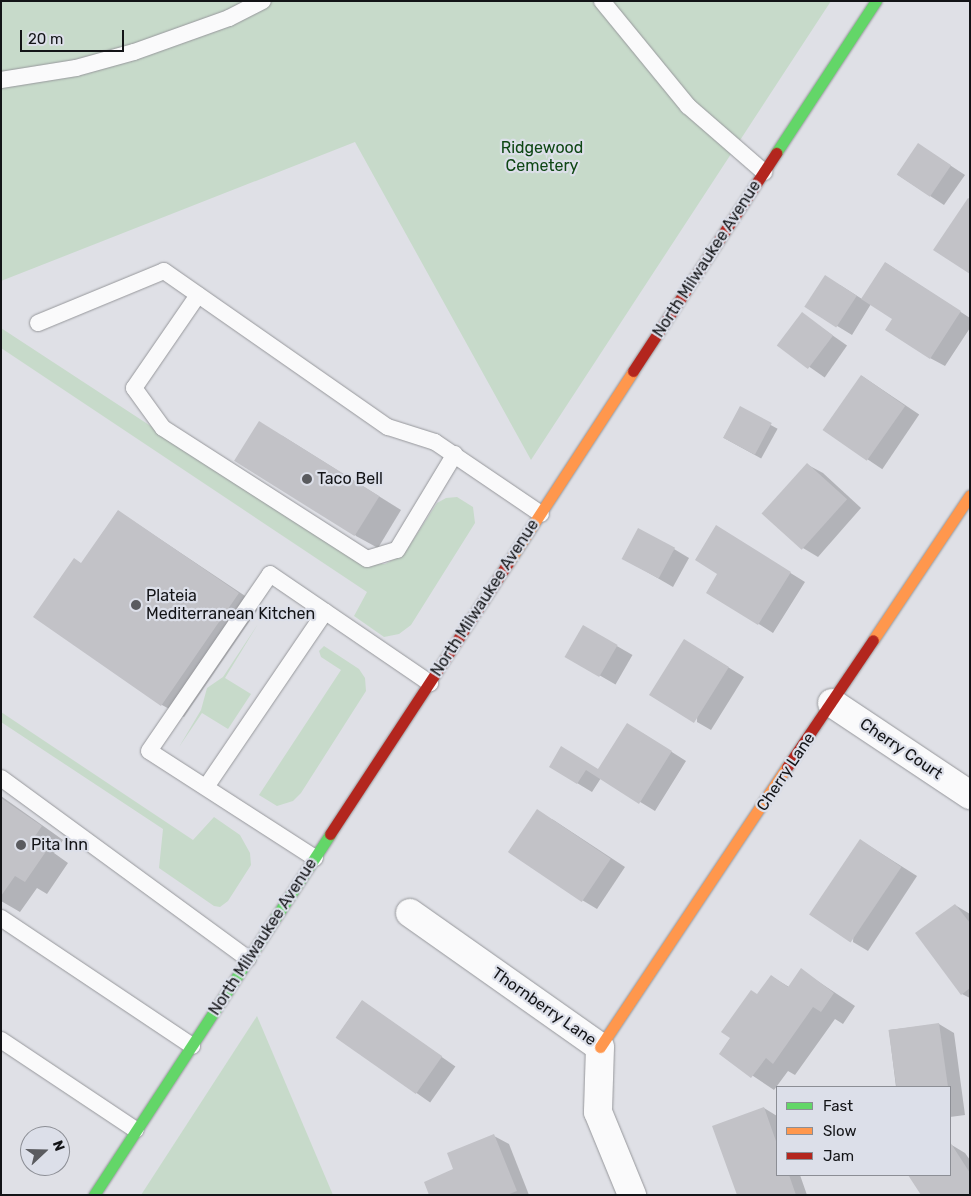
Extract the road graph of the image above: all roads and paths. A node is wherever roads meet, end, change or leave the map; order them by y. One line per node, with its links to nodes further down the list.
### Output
1 (263, 1): 4 (lane)
2 (602, 1): 5 (lane)
3 (876, 1): 5 (main road, North Milwaukee Avenue)
4 (1, 80)
5 (764, 172): 10 (main road, North Milwaukee Avenue)
6 (198, 295): 7 (lane); 8 (lane); 8 (lane)
7 (38, 323)
8 (455, 454): 10 (lane)
9 (970, 495): 13 (main road, Cherry Lane)
10 (541, 514): 12 (main road, North Milwaukee Avenue)
11 (325, 612): 12 (lane); 15 (lane); 15 (lane)
12 (430, 683): 17 (main road, North Milwaukee Avenue)
13 (832, 703): 16 (street, Cherry Court); 23 (main road, Cherry Lane)
14 (1, 778): 20 (lane)
15 (206, 787): 17 (lane)
16 (970, 795)
17 (315, 858): 20 (main road, North Milwaukee Avenue)
18 (410, 913): 23 (street, Thornberry Lane)
19 (1, 918): 22 (lane)
20 (248, 959): 22 (main road, North Milwaukee Avenue)
21 (1, 1040): 24 (lane)
22 (192, 1046): 24 (main road, North Milwaukee Avenue)
23 (600, 1047): 26 (street, Thornberry Lane)
24 (136, 1130): 25 (main road, North Milwaukee Avenue)
25 (94, 1195)
26 (632, 1195)

